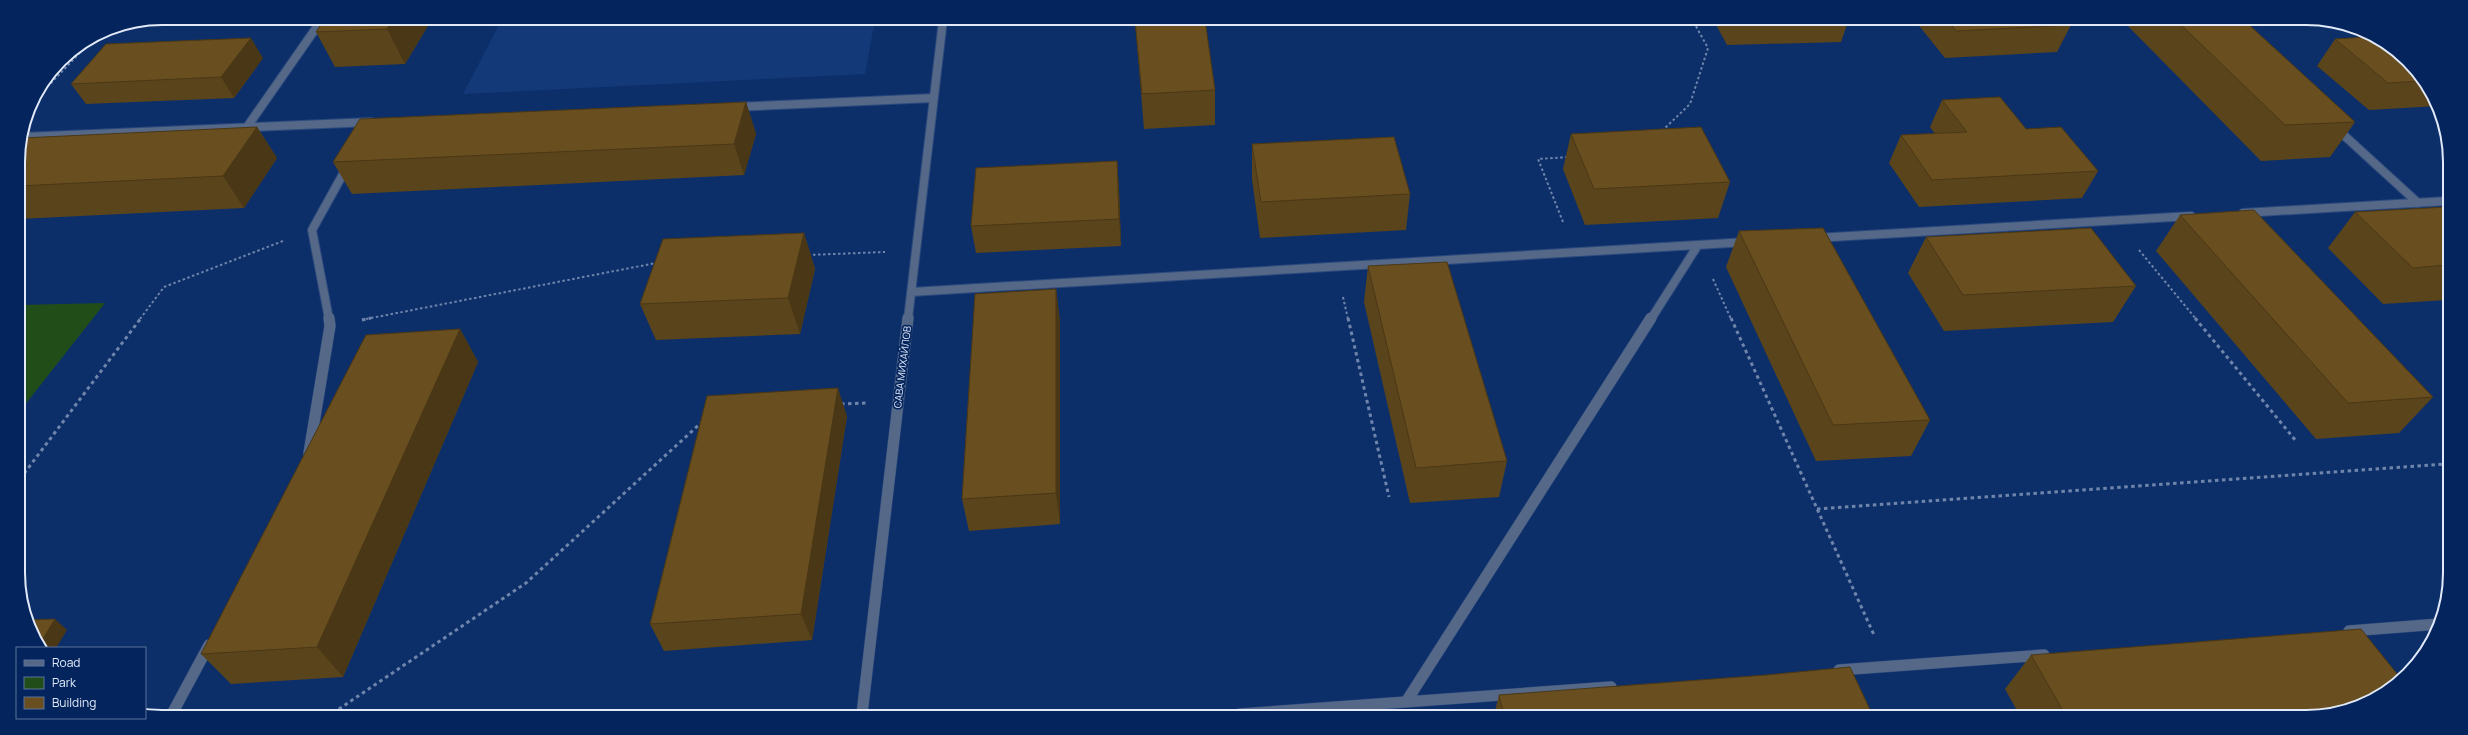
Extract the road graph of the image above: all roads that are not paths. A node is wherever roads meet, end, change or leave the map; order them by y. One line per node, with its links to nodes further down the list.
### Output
1 (318, 25): 6 (street)
2 (942, 25): 3 (street, САВА МИХАЙЛОВ)
3 (933, 98): 4 (street); 17 (street, САВА МИХАЙЛОВ)
4 (728, 107)
5 (2331, 123): 11 (street)
6 (247, 127): 7 (street); 8 (street)
7 (365, 135)
8 (28, 137)
9 (353, 155): 18 (street)
10 (2443, 201): 11 (street)
11 (2418, 203): 12 (street)
12 (2231, 214)
13 (2200, 216): 14 (street)
14 (1808, 239)
15 (1753, 242): 16 (street)
16 (1698, 245): 17 (street); 25 (street)
17 (911, 292): 27 (street, САВА МИХАЙЛОВ)
18 (308, 464)
19 (2433, 624): 20 (street)
20 (2337, 632)
21 (214, 636): 26 (street)
22 (2054, 654): 23 (street)
23 (1825, 671)
24 (1627, 686): 25 (street)
25 (1406, 702): 28 (street)
26 (174, 710)
27 (862, 710)
28 (1295, 710)

